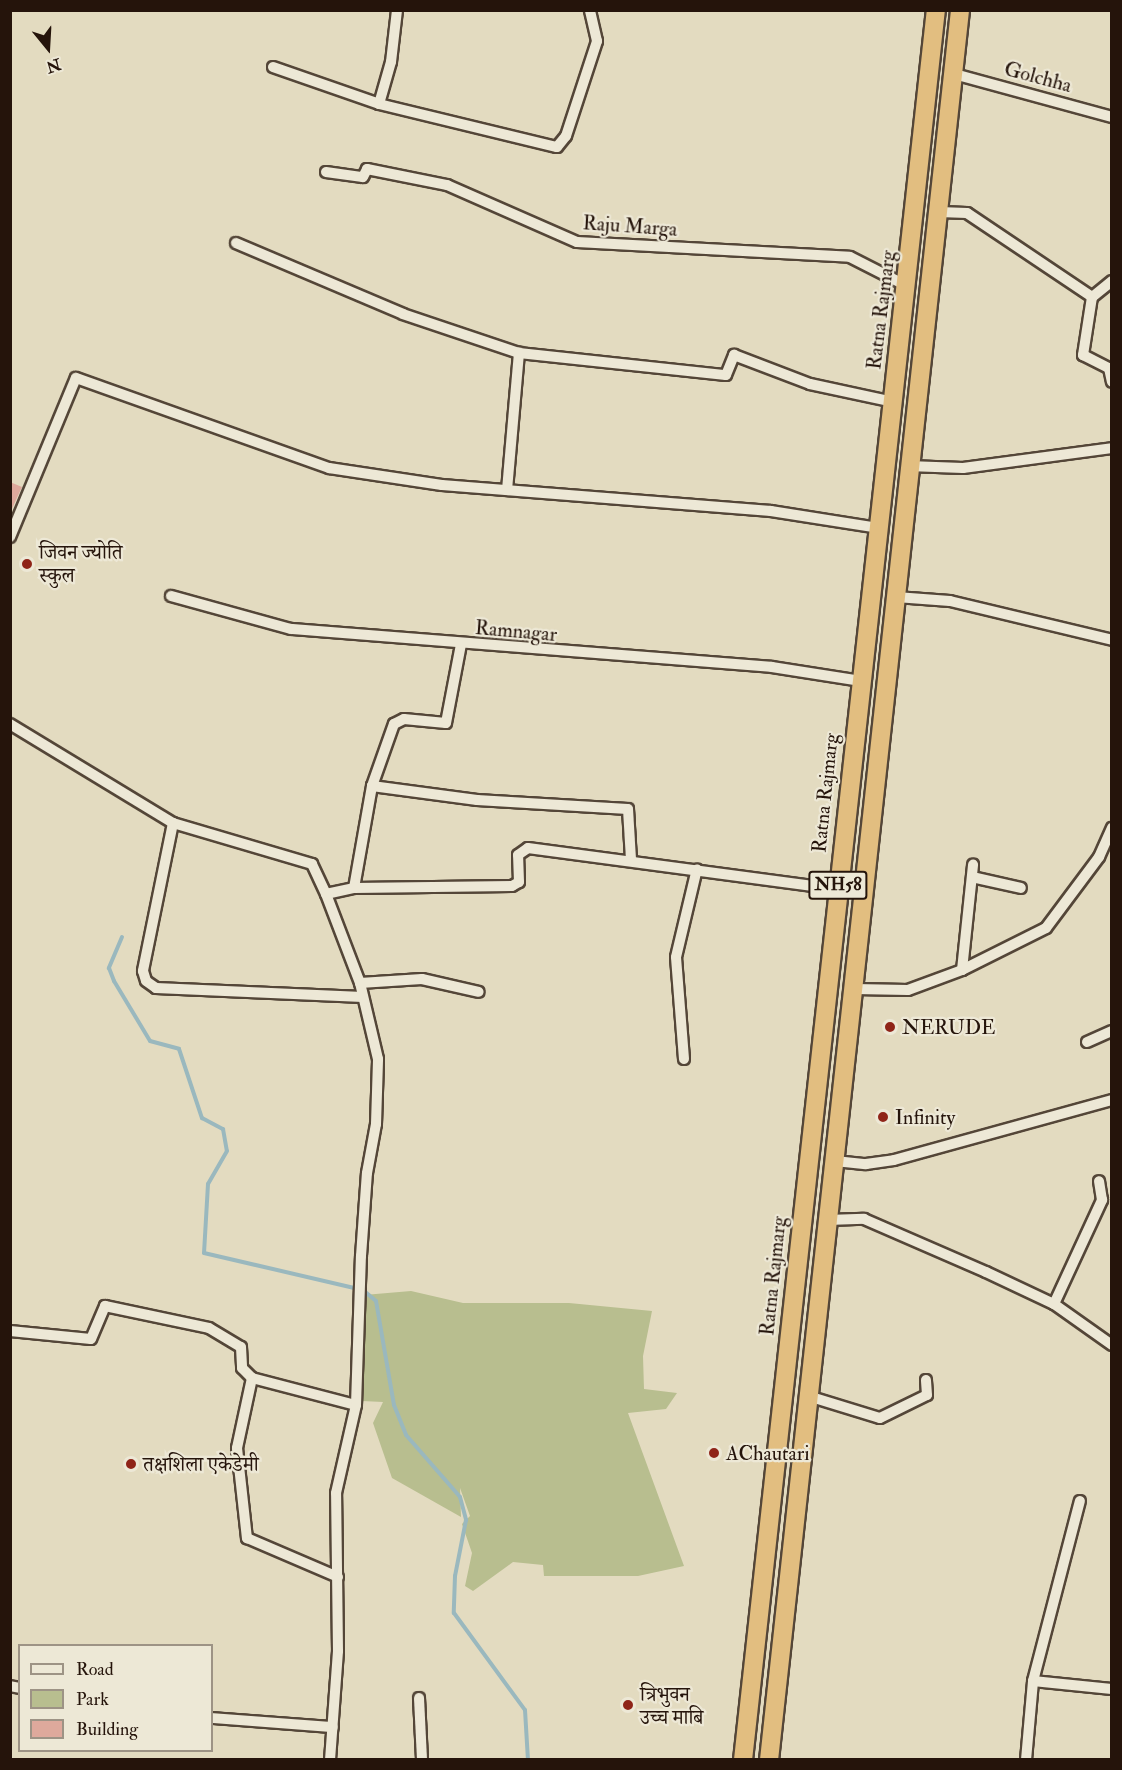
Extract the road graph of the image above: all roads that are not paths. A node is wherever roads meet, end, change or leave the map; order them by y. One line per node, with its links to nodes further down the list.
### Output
1 (397, 10): 7 (street)
2 (590, 10): 7 (street)
3 (936, 10): 13 (highway, Ratna Rajmarg / NH58)
4 (960, 10): 6 (highway, NH58)
5 (273, 67): 7 (street)
6 (954, 74): 8 (street, Golchha); 10 (highway, NH58)
7 (379, 104)
8 (1112, 117)
9 (326, 172): 13 (street, Raju Marga)
10 (939, 213): 14 (street); 19 (highway, NH58)
11 (236, 243): 15 (street)
12 (1112, 281): 14 (street)
13 (907, 286): 17 (highway, Ratna Rajmarg / NH58)
14 (1092, 297): 16 (street)
15 (519, 353): 17 (street); 20 (street)
16 (1112, 382)
17 (893, 402): 21 (highway, Ratna Rajmarg / NH58)
18 (1112, 448): 19 (street)
19 (908, 466): 24 (highway, NH58)
20 (507, 490): 21 (street); 22 (street)
21 (878, 528): 27 (highway, Ratna Rajmarg / NH58)
22 (10, 537)
23 (171, 596): 26 (street, Ramnagar)
24 (896, 597): 25 (street); 40 (highway, NH58)
25 (1112, 640)
26 (461, 644): 27 (street, Ramnagar); 29 (street)
27 (861, 681): 36 (highway, Ratna Rajmarg / NH58)
28 (10, 724): 30 (street)
29 (372, 786): 32 (street); 34 (street)
30 (173, 823): 37 (street); 42 (street)
31 (1112, 828): 38 (street)
32 (631, 859): 33 (street); 34 (street)
33 (698, 869): 36 (street); 45 (street)
34 (354, 888): 37 (street)
35 (1021, 888): 38 (street)
36 (837, 889): 66 (highway, Ratna Rajmarg / NH58)
37 (326, 894): 39 (street)
38 (962, 970): 40 (street)
39 (360, 983): 41 (street); 42 (street)
40 (855, 989): 47 (highway, NH58)
41 (479, 992)
42 (363, 997): 56 (street)
43 (1112, 1031): 44 (street)
44 (1088, 1042)
45 (684, 1059)
46 (1112, 1100): 47 (street)
47 (835, 1161): 49 (highway, NH58)
48 (1099, 1181): 50 (street)
49 (827, 1220): 50 (street); 55 (highway, NH58)
50 (1054, 1304): 52 (street)
51 (10, 1332): 53 (street)
52 (1112, 1344)
53 (252, 1378): 56 (street); 58 (street)
54 (926, 1380): 55 (street)
55 (808, 1396): 67 (highway, NH58)
56 (356, 1405): 58 (street)
57 (1080, 1501): 59 (street)
58 (338, 1577): 63 (street)
59 (1033, 1680): 60 (street); 68 (street)
60 (1112, 1689)
61 (419, 1698): 65 (street)
62 (213, 1718): 63 (street)
63 (333, 1727): 64 (street)
64 (330, 1760)
65 (422, 1760)
66 (743, 1760)
67 (769, 1760)
68 (1026, 1760)

